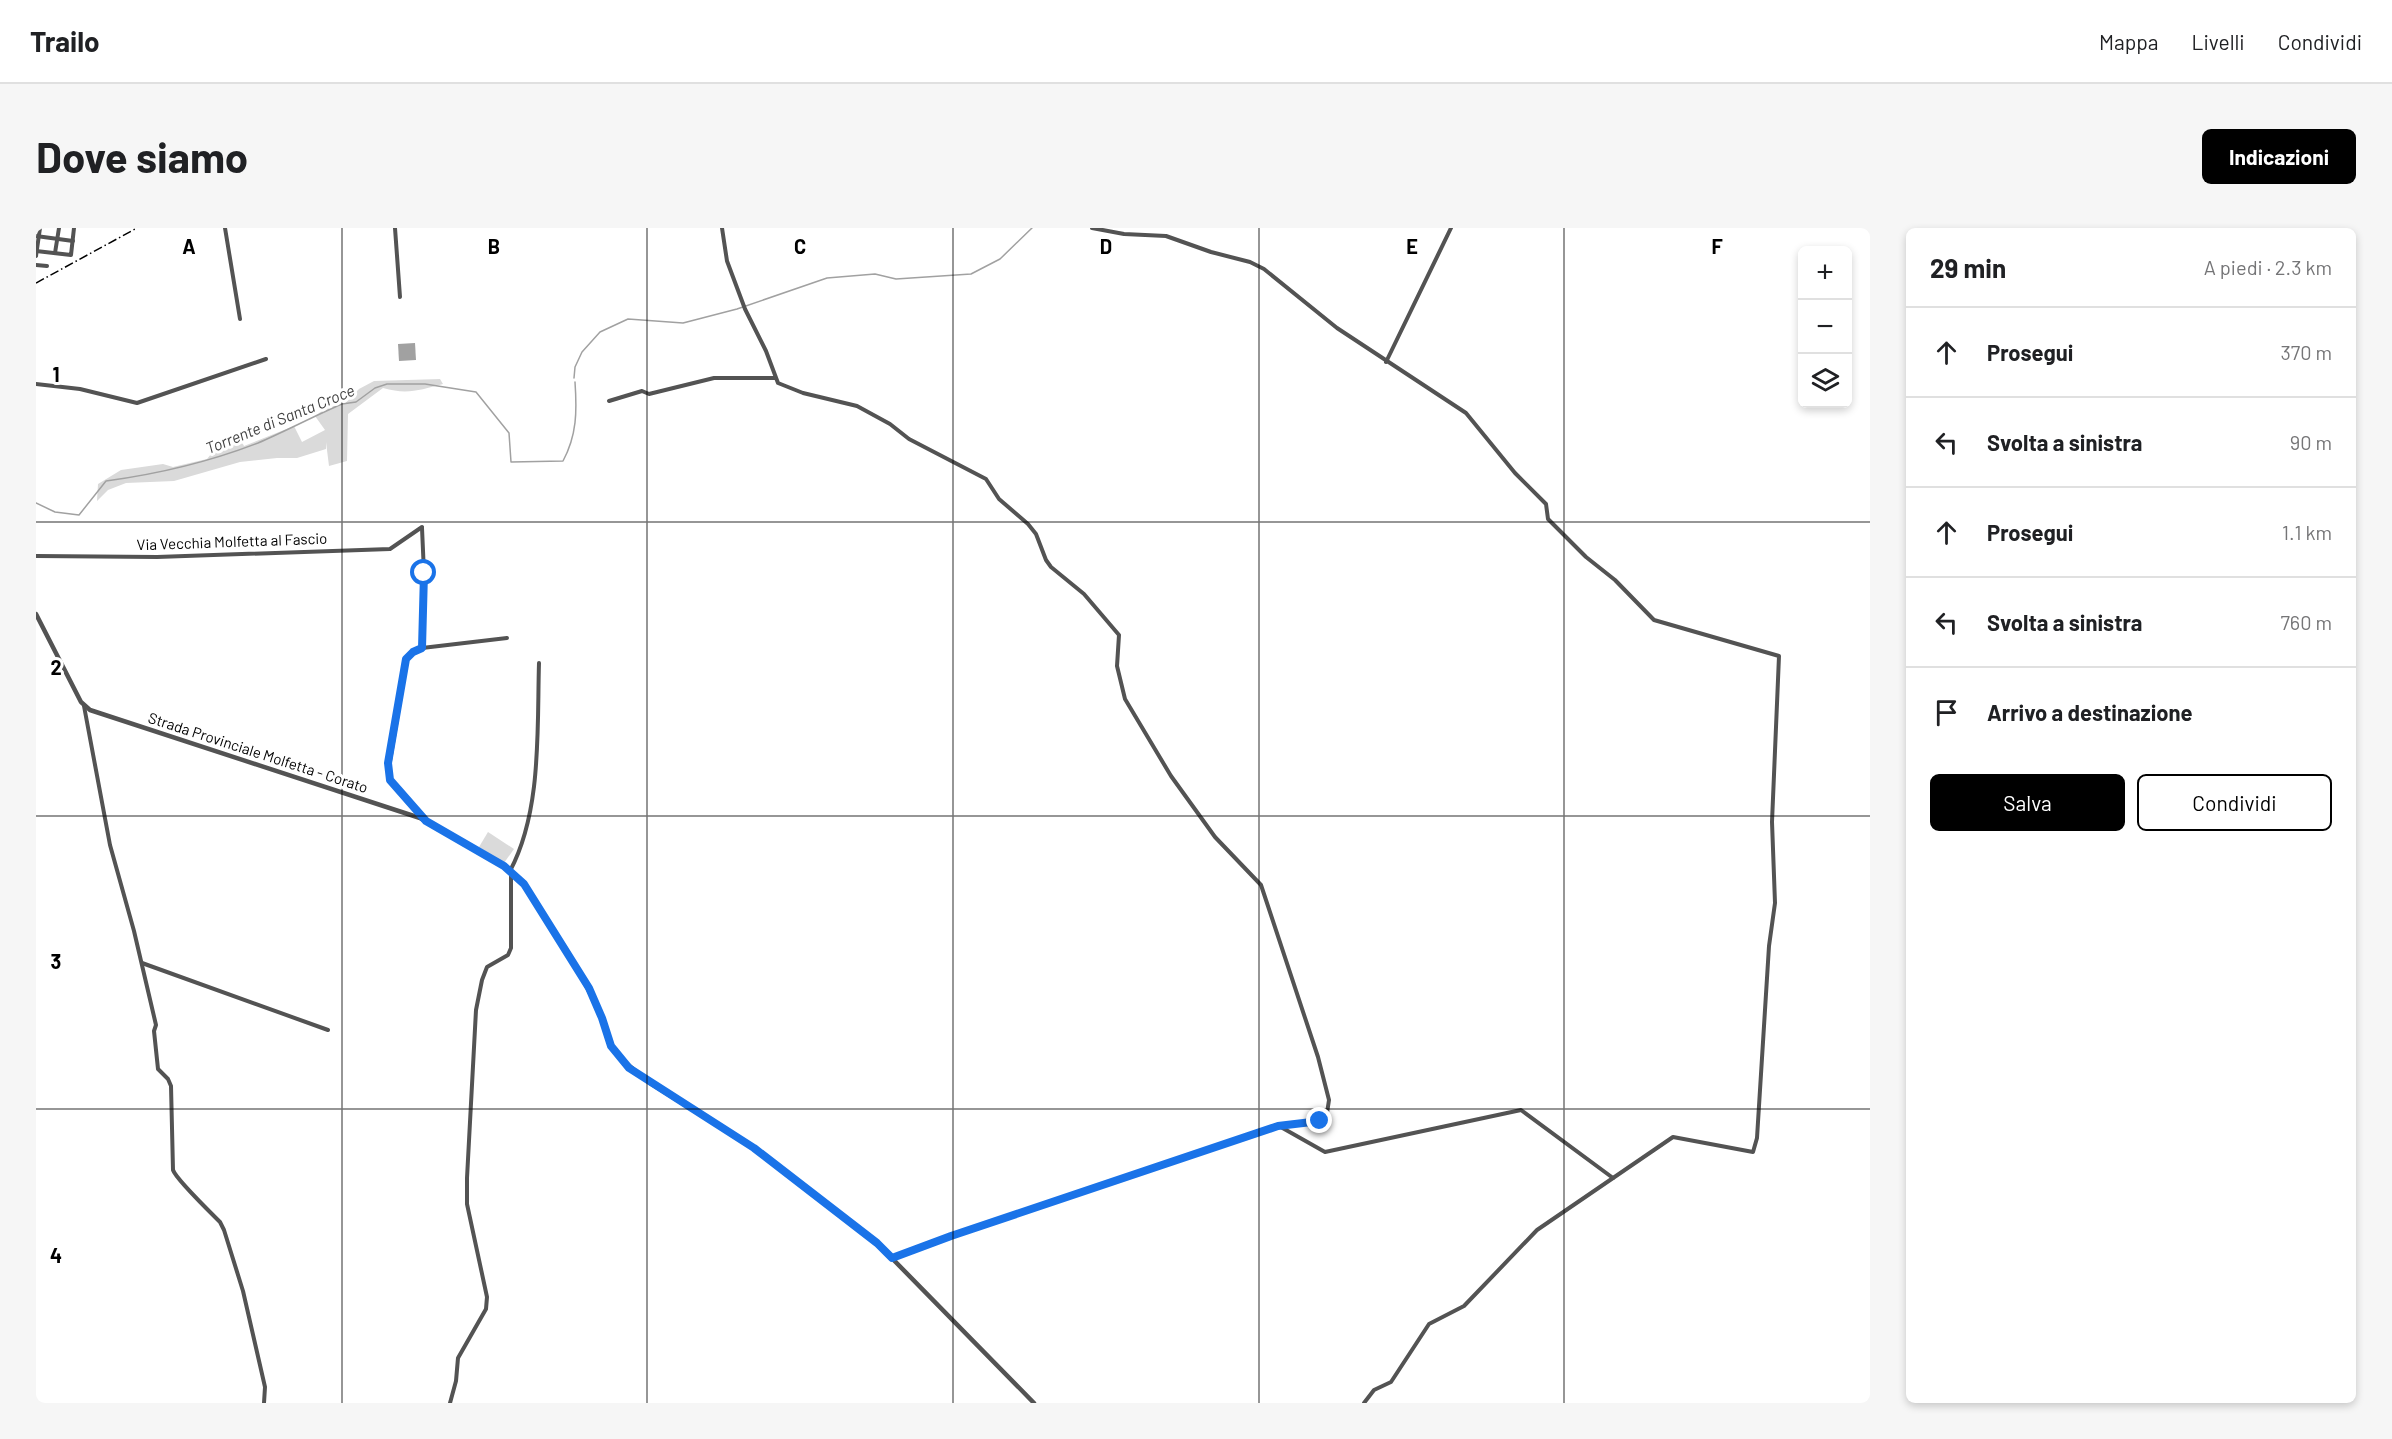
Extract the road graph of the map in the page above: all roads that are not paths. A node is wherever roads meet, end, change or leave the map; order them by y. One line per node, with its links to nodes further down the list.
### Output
1 (40, 228): 9 (street)
2 (59, 228): 10 (street)
3 (74, 228): 11 (street)
4 (225, 228): 18 (street)
5 (395, 228): 17 (street)
6 (722, 228): 21 (street)
7 (1092, 228): 20 (street)
8 (1452, 228): 20 (street)
9 (38, 236): 10 (street); 12 (street)
10 (57, 239): 11 (street); 13 (street)
11 (73, 241): 13 (street)
12 (37, 251): 13 (street); 14 (street)
13 (55, 253)
14 (36, 256)
15 (36, 265): 16 (street)
16 (47, 266)
17 (400, 297)
18 (240, 319)
19 (266, 359): 22 (street)
20 (1386, 362): 35 (street)
21 (775, 378): 23 (street); 34 (street)
22 (36, 384)
23 (609, 400)
24 (36, 556): 27 (street, Via Vecchia Molfetta al Fascio)
25 (36, 614): 29 (street)
26 (507, 638): 27 (street)
27 (422, 648): 30 (street)
28 (539, 663): 31 (street)
29 (84, 706): 30 (street, Strada Provinciale Molfetta - Corato); 32 (street)
30 (426, 821): 31 (street, Strada Provinciale Molfetta - Corato)
31 (510, 871): 36 (street, Strada Provinciale Molfetta - Corato); 38 (street)
32 (141, 963): 33 (street); 37 (street)
33 (328, 1030)
34 (1278, 1126): 35 (street); 36 (street)
35 (1613, 1178): 40 (street)
36 (892, 1258): 39 (street, Strada Provinciale Molfetta - Corato)
37 (264, 1403)
38 (450, 1403)
39 (1034, 1403)
40 (1364, 1403)

